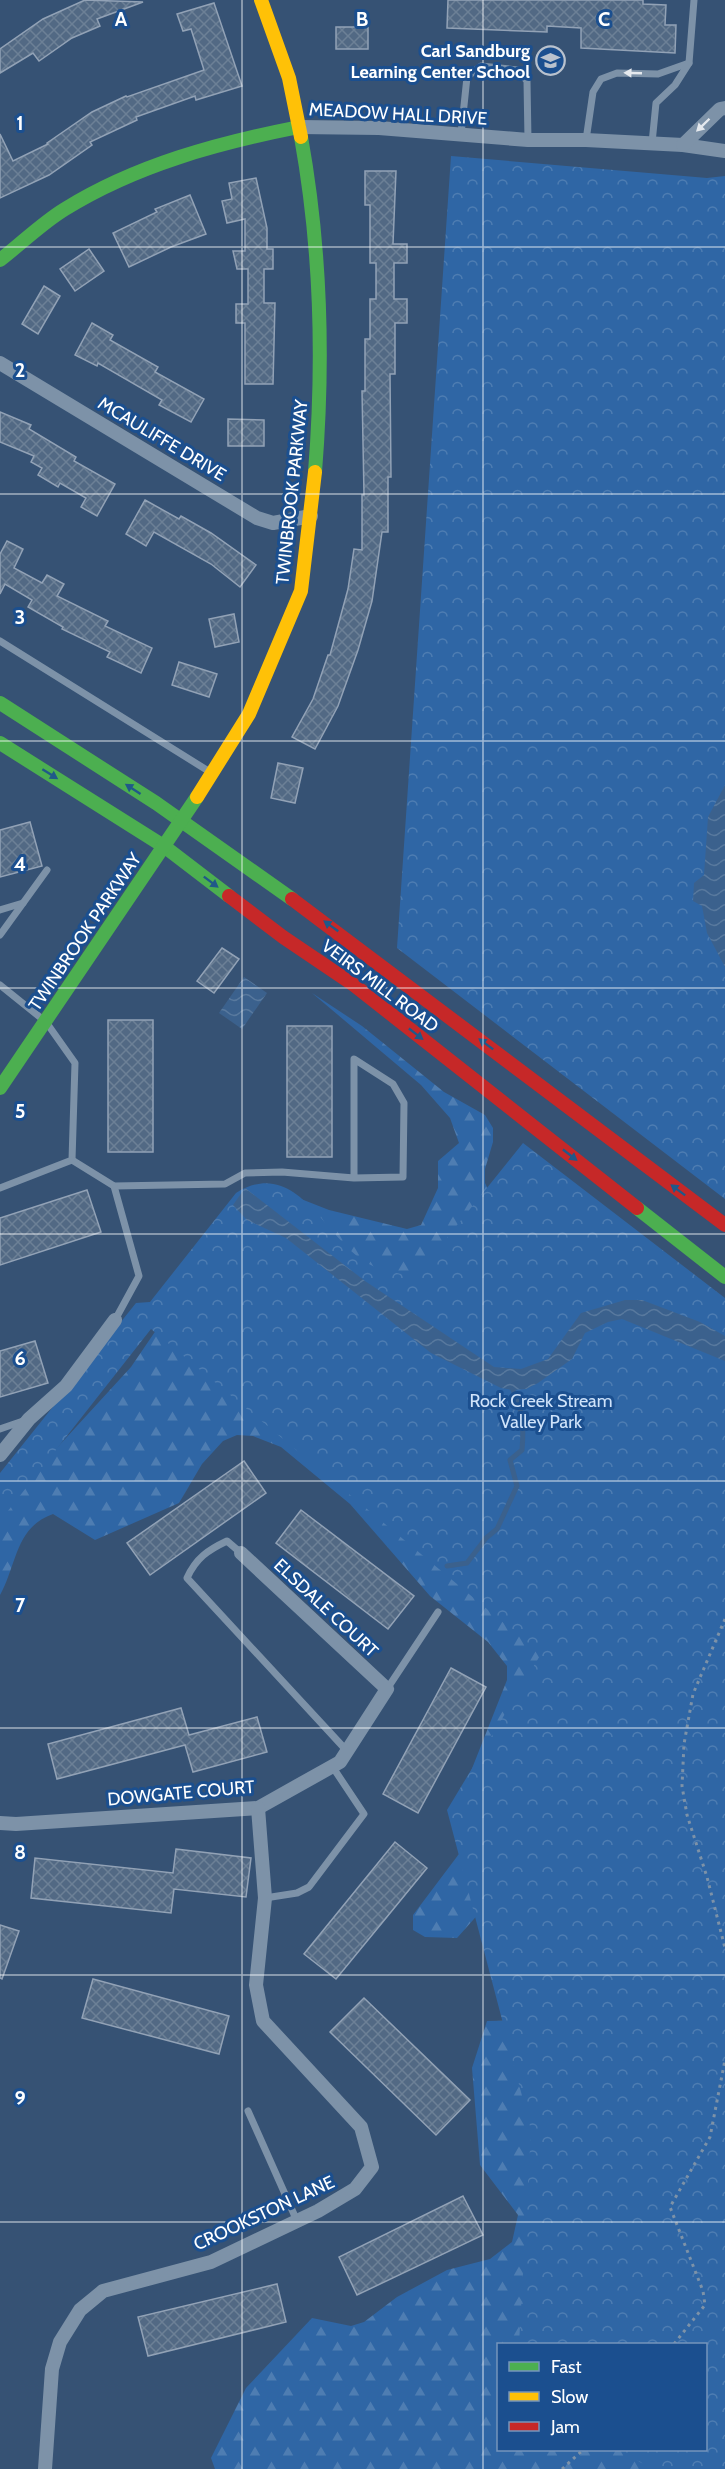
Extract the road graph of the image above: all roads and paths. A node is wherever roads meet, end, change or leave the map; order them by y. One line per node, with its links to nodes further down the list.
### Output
1 (261, 0): 5 (main road, TWINBROOK PARKWAY)
2 (694, 0): 3 (lane)
3 (689, 63): 8 (lane, one-way to 8); 9 (lane)
4 (725, 108): 10 (street, one-way to 10)
5 (299, 127): 6 (street, MEADOW HALL DRIVE); 12 (main road, MEADOW HALL DRIVE); 14 (main road, TWINBROOK PARKWAY)
6 (461, 135): 7 (street, MEADOW HALL DRIVE); 7 (lane)
7 (528, 140): 8 (street, MEADOW HALL DRIVE)
8 (585, 140): 9 (street, MEADOW HALL DRIVE)
9 (652, 143): 10 (street, MEADOW HALL DRIVE)
10 (682, 145): 11 (street, MEADOW HALL DRIVE)
11 (725, 151)
12 (0, 260)
13 (0, 363): 14 (street, MCAULIFFE DRIVE)
14 (311, 516): 18 (main road, TWINBROOK PARKWAY)
15 (0, 641): 18 (lane)
16 (0, 703): 19 (main road, VEIRS MILL ROAD, one-way to 16)
17 (0, 743): 20 (main road, VEIRS MILL ROAD, one-way to 20)
18 (213, 773): 19 (main road, TWINBROOK PARKWAY)
19 (181, 822): 20 (main road, TWINBROOK PARKWAY); 32 (main road, VEIRS MILL ROAD, one-way to 19)
20 (165, 847): 26 (main road, TWINBROOK PARKWAY); 33 (main road, VEIRS MILL ROAD, one-way to 33)
21 (47, 870): 22 (lane)
22 (23, 903): 23 (lane); 24 (lane)
23 (0, 910)
24 (0, 935)
25 (0, 985): 26 (lane)
26 (46, 1022): 27 (main road, TWINBROOK PARKWAY); 28 (lane)
27 (0, 1088)
28 (72, 1160): 30 (lane); 31 (lane)
29 (354, 1178): 29 (lane); 30 (lane)
30 (114, 1186): 34 (lane)
31 (0, 1188)
32 (725, 1226)
33 (725, 1276)
34 (115, 1320): 35 (street)
35 (28, 1419): 36 (lane); 37 (street)
36 (0, 1430)
37 (0, 1455)
38 (241, 1553): 41 (street, ELSDALE COURT); 42 (lane)
39 (438, 1612): 41 (lane)
40 (725, 1619): 47 (path)
41 (387, 1689): 42 (street, DOWGATE COURT)
42 (347, 1751): 43 (street, DOWGATE COURT)
43 (332, 1766): 44 (street, DOWGATE COURT); 46 (lane)
44 (258, 1808): 45 (street, DOWGATE COURT); 46 (street, CROOKSTON LANE)
45 (0, 1823)
46 (265, 1898): 50 (street, CROOKSTON LANE)
47 (725, 1948)
48 (725, 2060): 51 (path)
49 (248, 2111): 50 (lane)
50 (297, 2221): 53 (street, CROOKSTON LANE)
51 (675, 2343)
52 (581, 2451): 54 (path)
53 (45, 2469)
54 (562, 2469)

